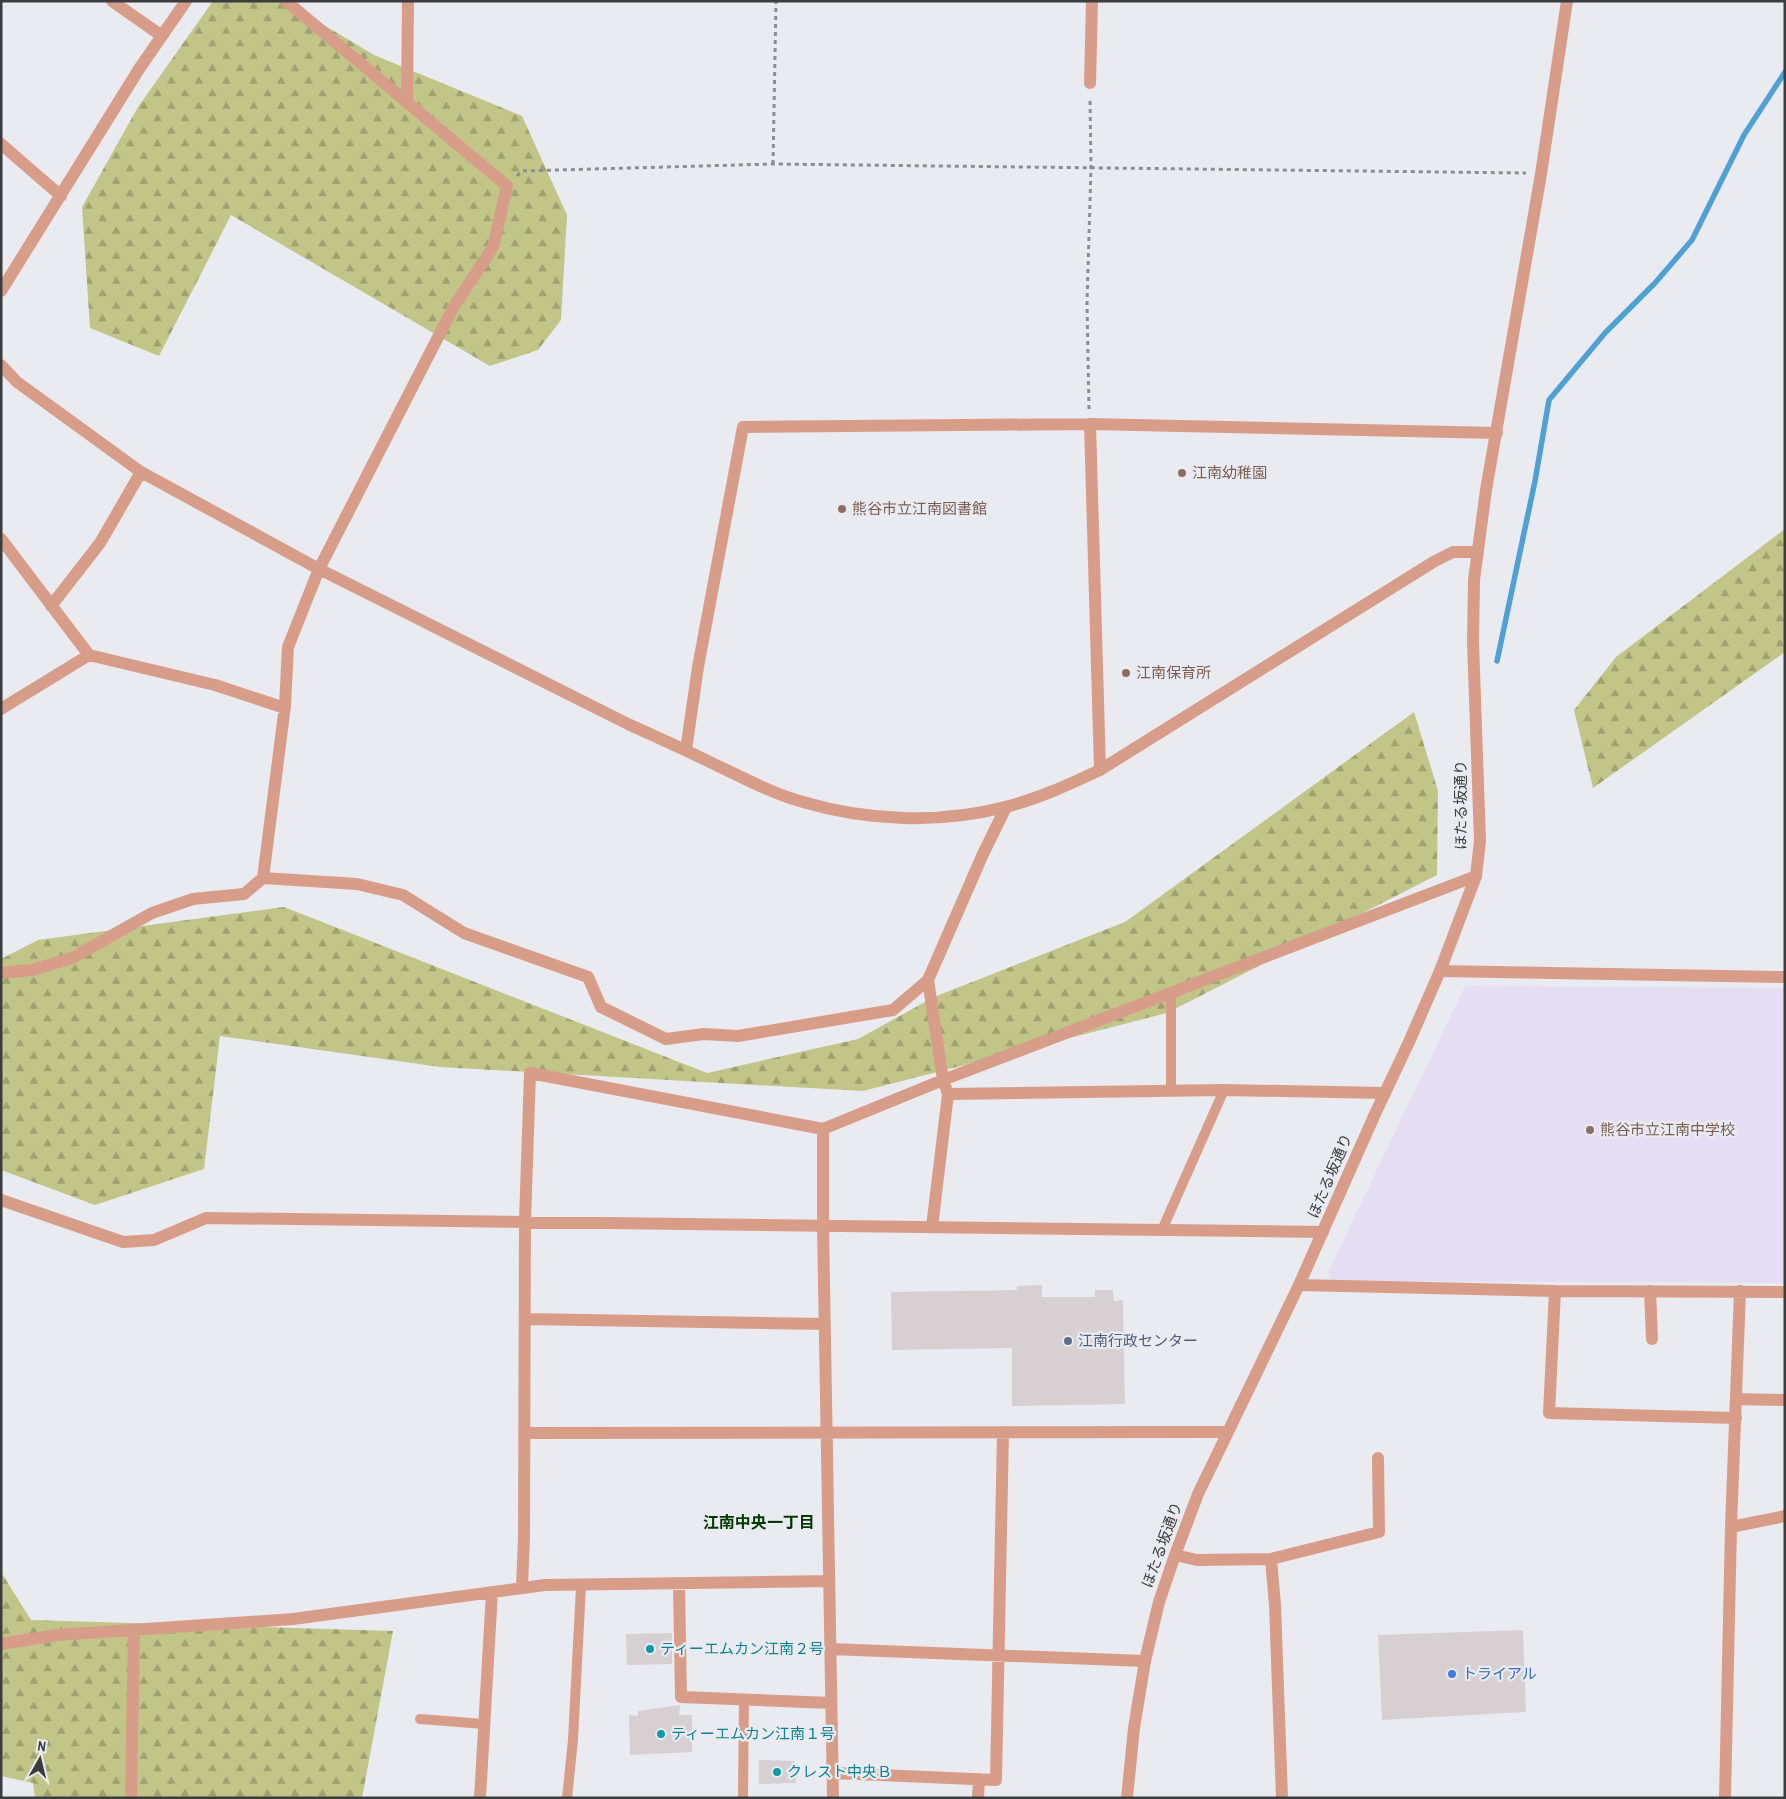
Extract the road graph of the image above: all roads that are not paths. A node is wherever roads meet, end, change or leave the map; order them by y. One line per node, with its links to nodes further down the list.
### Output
1 (112, 1): 7 (street)
2 (186, 1): 7 (street)
3 (286, 1): 9 (street)
4 (408, 1): 9 (street)
5 (1092, 1): 8 (street)
6 (1567, 1): 15 (street, ほたる坂通り)
7 (162, 36): 11 (street)
8 (1090, 83)
9 (407, 102): 19 (street)
10 (1, 144): 11 (street)
11 (61, 196): 12 (street)
12 (1, 291)
13 (1, 365): 16 (street)
14 (1090, 424): 15 (street); 24 (street); 25 (street)
15 (1497, 433): 18 (street, ほたる坂通り)
16 (141, 472): 19 (street); 20 (street)
17 (1, 539): 20 (street)
18 (1478, 552): 25 (street); 27 (street, ほたる坂通り)
19 (319, 569): 22 (street); 24 (street)
20 (51, 606): 21 (street)
21 (89, 655): 22 (street); 23 (street)
22 (285, 706): 28 (street)
23 (1, 708)
24 (686, 750): 26 (street)
25 (1100, 770): 26 (street)
26 (1006, 807): 32 (street)
27 (1476, 876): 29 (street, ほたる坂通り); 33 (street)
28 (263, 878): 30 (street); 32 (street)
29 (1440, 971): 31 (street); 37 (street, ほたる坂通り)
30 (1, 974)
31 (1785, 977)
32 (928, 980): 34 (street)
33 (1171, 993): 34 (street); 36 (lane)
34 (943, 1080): 38 (street); 39 (street)
35 (1224, 1090): 36 (street); 37 (street); 44 (lane)
36 (1171, 1091): 38 (street)
37 (1385, 1093): 45 (street, ほたる坂通り)
38 (948, 1094): 43 (street)
39 (823, 1129): 41 (street); 42 (street)
40 (1, 1200): 41 (street)
41 (525, 1221): 42 (street); 51 (street)
42 (823, 1225): 43 (street); 52 (street)
43 (932, 1227): 44 (street)
44 (1162, 1230): 45 (street)
45 (1324, 1232): 46 (street, ほたる坂通り)
46 (1299, 1285): 47 (street); 58 (street, ほたる坂通り)
47 (1555, 1291): 48 (street); 56 (street)
48 (1650, 1291): 49 (street); 53 (street)
49 (1740, 1291): 50 (street); 54 (street)
50 (1785, 1292)
51 (525, 1319): 52 (street); 59 (street)
52 (824, 1324): 60 (street)
53 (1652, 1339)
54 (1736, 1399): 55 (street); 56 (street)
55 (1785, 1400)
56 (1736, 1418): 63 (street)
57 (1003, 1432): 58 (street); 60 (street); 74 (street)
58 (1227, 1432): 64 (street, ほたる坂通り)
59 (524, 1433): 60 (street); 69 (street)
60 (826, 1433): 66 (street)
61 (1378, 1458): 65 (street)
62 (1785, 1516): 63 (street)
63 (1731, 1527): 90 (street)
64 (1175, 1555): 65 (street); 75 (street, ほたる坂通り)
65 (1271, 1559): 89 (street)
66 (829, 1581): 67 (street); 73 (street)
67 (678, 1584): 68 (street); 76 (street)
68 (581, 1586): 69 (street); 84 (lane)
69 (522, 1588): 70 (street)
70 (492, 1592): 71 (street); 79 (street)
71 (134, 1630): 72 (street); 82 (street)
72 (1, 1644)
73 (830, 1649): 74 (street); 77 (street)
74 (998, 1656): 75 (street); 81 (street)
75 (1144, 1661): 88 (street, ほたる坂通り)
76 (744, 1699): 77 (street); 85 (lane)
77 (831, 1703): 80 (street)
78 (420, 1719): 79 (lane)
79 (484, 1724): 83 (street)
80 (832, 1773): 81 (street); 86 (street)
81 (979, 1779): 87 (street)
82 (131, 1798)
83 (480, 1798)
84 (567, 1798)
85 (743, 1798)
86 (833, 1798)
87 (978, 1798)
88 (1127, 1798)
89 (1282, 1798)
90 (1725, 1798)

